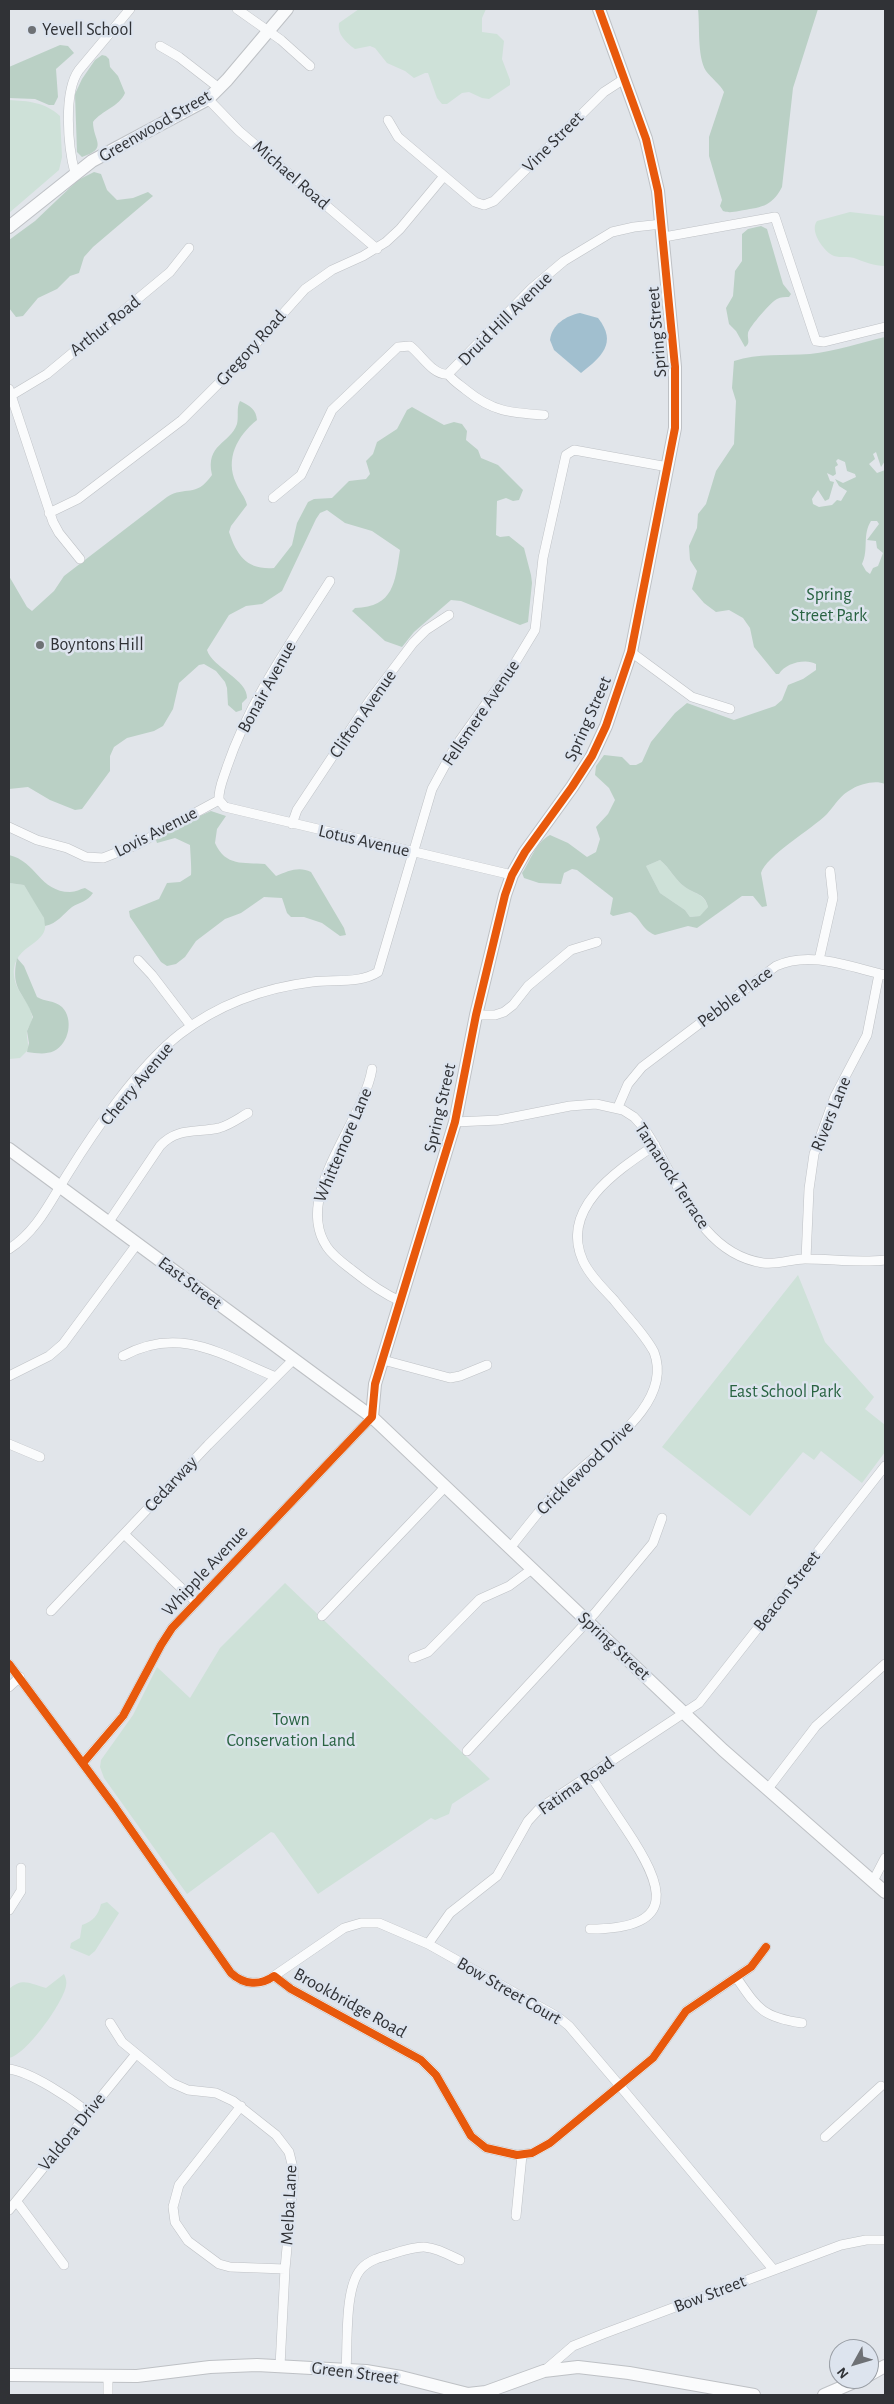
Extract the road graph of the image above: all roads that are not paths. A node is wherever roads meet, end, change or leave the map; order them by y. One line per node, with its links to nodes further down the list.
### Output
1 (130, 9): 12 (street)
2 (237, 9): 5 (street)
3 (287, 9): 5 (street, Greenwood Street)
4 (599, 9): 8 (street, Spring Street)
5 (268, 30): 7 (street); 9 (street, Greenwood Street)
6 (160, 46): 9 (street)
7 (310, 66)
8 (624, 79): 13 (street, Vine Street); 15 (street, Spring Street)
9 (219, 88): 10 (street, Greenwood Street)
10 (208, 99): 12 (street, Greenwood Street); 17 (street, Michael Road)
11 (388, 120): 13 (street)
12 (75, 173): 14 (street, Greenwood Street)
13 (444, 176): 17 (street, Gregory Road)
14 (9, 227)
15 (663, 230): 18 (street, Druid Hill Avenue); 19 (street, Druid Hill Avenue); 22 (street, Spring Street)
16 (189, 248): 20 (street, Arthur Road)
17 (377, 248): 24 (street, Gregory Road)
18 (885, 327)
19 (448, 374): 21 (street); 23 (street, Druid Hill Avenue)
20 (11, 392): 24 (street)
21 (544, 415)
22 (668, 467): 28 (street, Spring Street); 33 (street, Fellsmere Avenue)
23 (273, 498)
24 (50, 513): 25 (street)
25 (80, 559)
26 (330, 581): 30 (street, Bonair Avenue)
27 (449, 615): 31 (street, Clifton Avenue)
28 (631, 652): 29 (street); 35 (street, Spring Street)
29 (730, 709)
30 (219, 800): 31 (street, Lotus Avenue); 32 (street, Lovis Avenue)
31 (292, 824): 33 (street, Lotus Avenue)
32 (9, 827)
33 (412, 853): 35 (street, Lotus Avenue); 39 (street, Fellsmere Avenue)
34 (830, 871): 38 (street)
35 (512, 875): 41 (street, Spring Street)
36 (597, 942): 41 (street)
37 (138, 960): 42 (street)
38 (820, 960): 40 (street, Pebble Place); 44 (street, Pebble Place)
39 (379, 972): 42 (street, Cherry Avenue)
40 (882, 974): 53 (street, Rivers Lane)
41 (476, 1015): 46 (street, Spring Street)
42 (191, 1026): 49 (street, Cherry Avenue)
43 (372, 1069): 55 (street, Whittemore Lane)
44 (618, 1108): 46 (street, Tamarock Terrace); 47 (street, Tamarock Terrace)
45 (248, 1113): 50 (street)
46 (455, 1122): 55 (street, Spring Street)
47 (655, 1145): 53 (street, Tamarock Terrace); 71 (street, Cricklewood Drive)
48 (9, 1148): 49 (street, East Street)
49 (60, 1187): 50 (street, East Street); 52 (street, Cherry Avenue)
50 (108, 1223): 51 (street, East Street)
51 (137, 1244): 57 (street, East Street); 60 (street)
52 (9, 1249)
53 (806, 1259): 54 (street, Tamarock Terrace)
54 (885, 1260)
55 (400, 1302): 58 (street, Spring Street)
56 (123, 1356): 61 (street)
57 (294, 1359): 61 (street, Cedarway); 63 (street, East Street)
58 (383, 1360): 59 (street); 62 (street, Spring Street)
59 (487, 1365)
60 (9, 1376)
61 (276, 1377): 70 (street, Cedarway)
62 (375, 1384): 63 (street, Spring Street); 64 (street, Spring Street)
63 (355, 1404): 64 (street, East Street)
64 (372, 1417): 68 (street, Spring Street); 73 (street, Whipple Avenue)
65 (9, 1444): 66 (street)
66 (40, 1458)
67 (885, 1466): 82 (street, Beacon Street)
68 (446, 1486): 71 (street, Spring Street); 75 (street)
69 (662, 1518): 76 (street)
70 (124, 1534): 73 (street); 74 (street, Cedarway)
71 (510, 1548): 72 (street, Spring Street)
72 (532, 1569): 76 (street, Spring Street); 77 (street)
73 (196, 1602): 84 (street, Whipple Avenue)
74 (51, 1611)
75 (322, 1616)
76 (587, 1622): 82 (street, Spring Street); 83 (street)
77 (413, 1658)
78 (9, 1664): 80 (street, Brookbridge Road)
79 (885, 1664): 86 (street)
80 (20, 1677): 81 (street); 84 (street, Brookbridge Road)
81 (9, 1686)
82 (685, 1713): 85 (street, Fatima Road); 86 (street, Spring Street)
83 (467, 1751)
84 (83, 1762): 95 (street, Brookbridge Road)
85 (590, 1775): 92 (street); 93 (street, Fatima Road)
86 (767, 1790): 89 (street, Spring Street)
87 (885, 1858): 89 (street)
88 (21, 1868): 91 (street)
89 (872, 1881): 90 (street, Spring Street)
90 (885, 1892)
91 (9, 1910)
92 (590, 1929)
93 (428, 1944): 95 (street, Bow Street Court); 101 (street, Bow Street Court)
94 (766, 1947): 96 (street)
95 (274, 1976): 106 (street, Brookbridge Road)
96 (736, 1977): 98 (street); 101 (street)
97 (110, 2023): 99 (street, Melba Lane)
98 (802, 2023)
99 (136, 2054): 103 (street, Melba Lane); 104 (street, Valdora Drive)
100 (9, 2069): 104 (street)
101 (620, 2086): 106 (street); 114 (street, Bow Street Court)
102 (884, 2086): 105 (street)
103 (241, 2106): 113 (street, Melba Lane); 113 (street)
104 (88, 2112): 107 (street, Valdora Drive)
105 (825, 2137)
106 (522, 2156): 109 (street)
107 (16, 2202): 108 (street, Valdora Drive); 112 (street)
108 (9, 2210)
109 (516, 2216)
110 (885, 2240): 114 (street, Bow Street)
111 (460, 2260): 116 (street)
112 (64, 2265)
113 (285, 2269): 115 (street, Melba Lane)
114 (773, 2269): 117 (street, Bow Street)
115 (280, 2366): 116 (street, Green Street); 119 (street, Green Street)
116 (346, 2370): 117 (street, Green Street)
117 (544, 2371): 122 (street, Green Street)
118 (9, 2376): 119 (street, Green Street)
119 (108, 2377): 121 (street)
120 (838, 2389): 123 (street)
121 (108, 2395)
122 (754, 2395)
123 (824, 2395)

